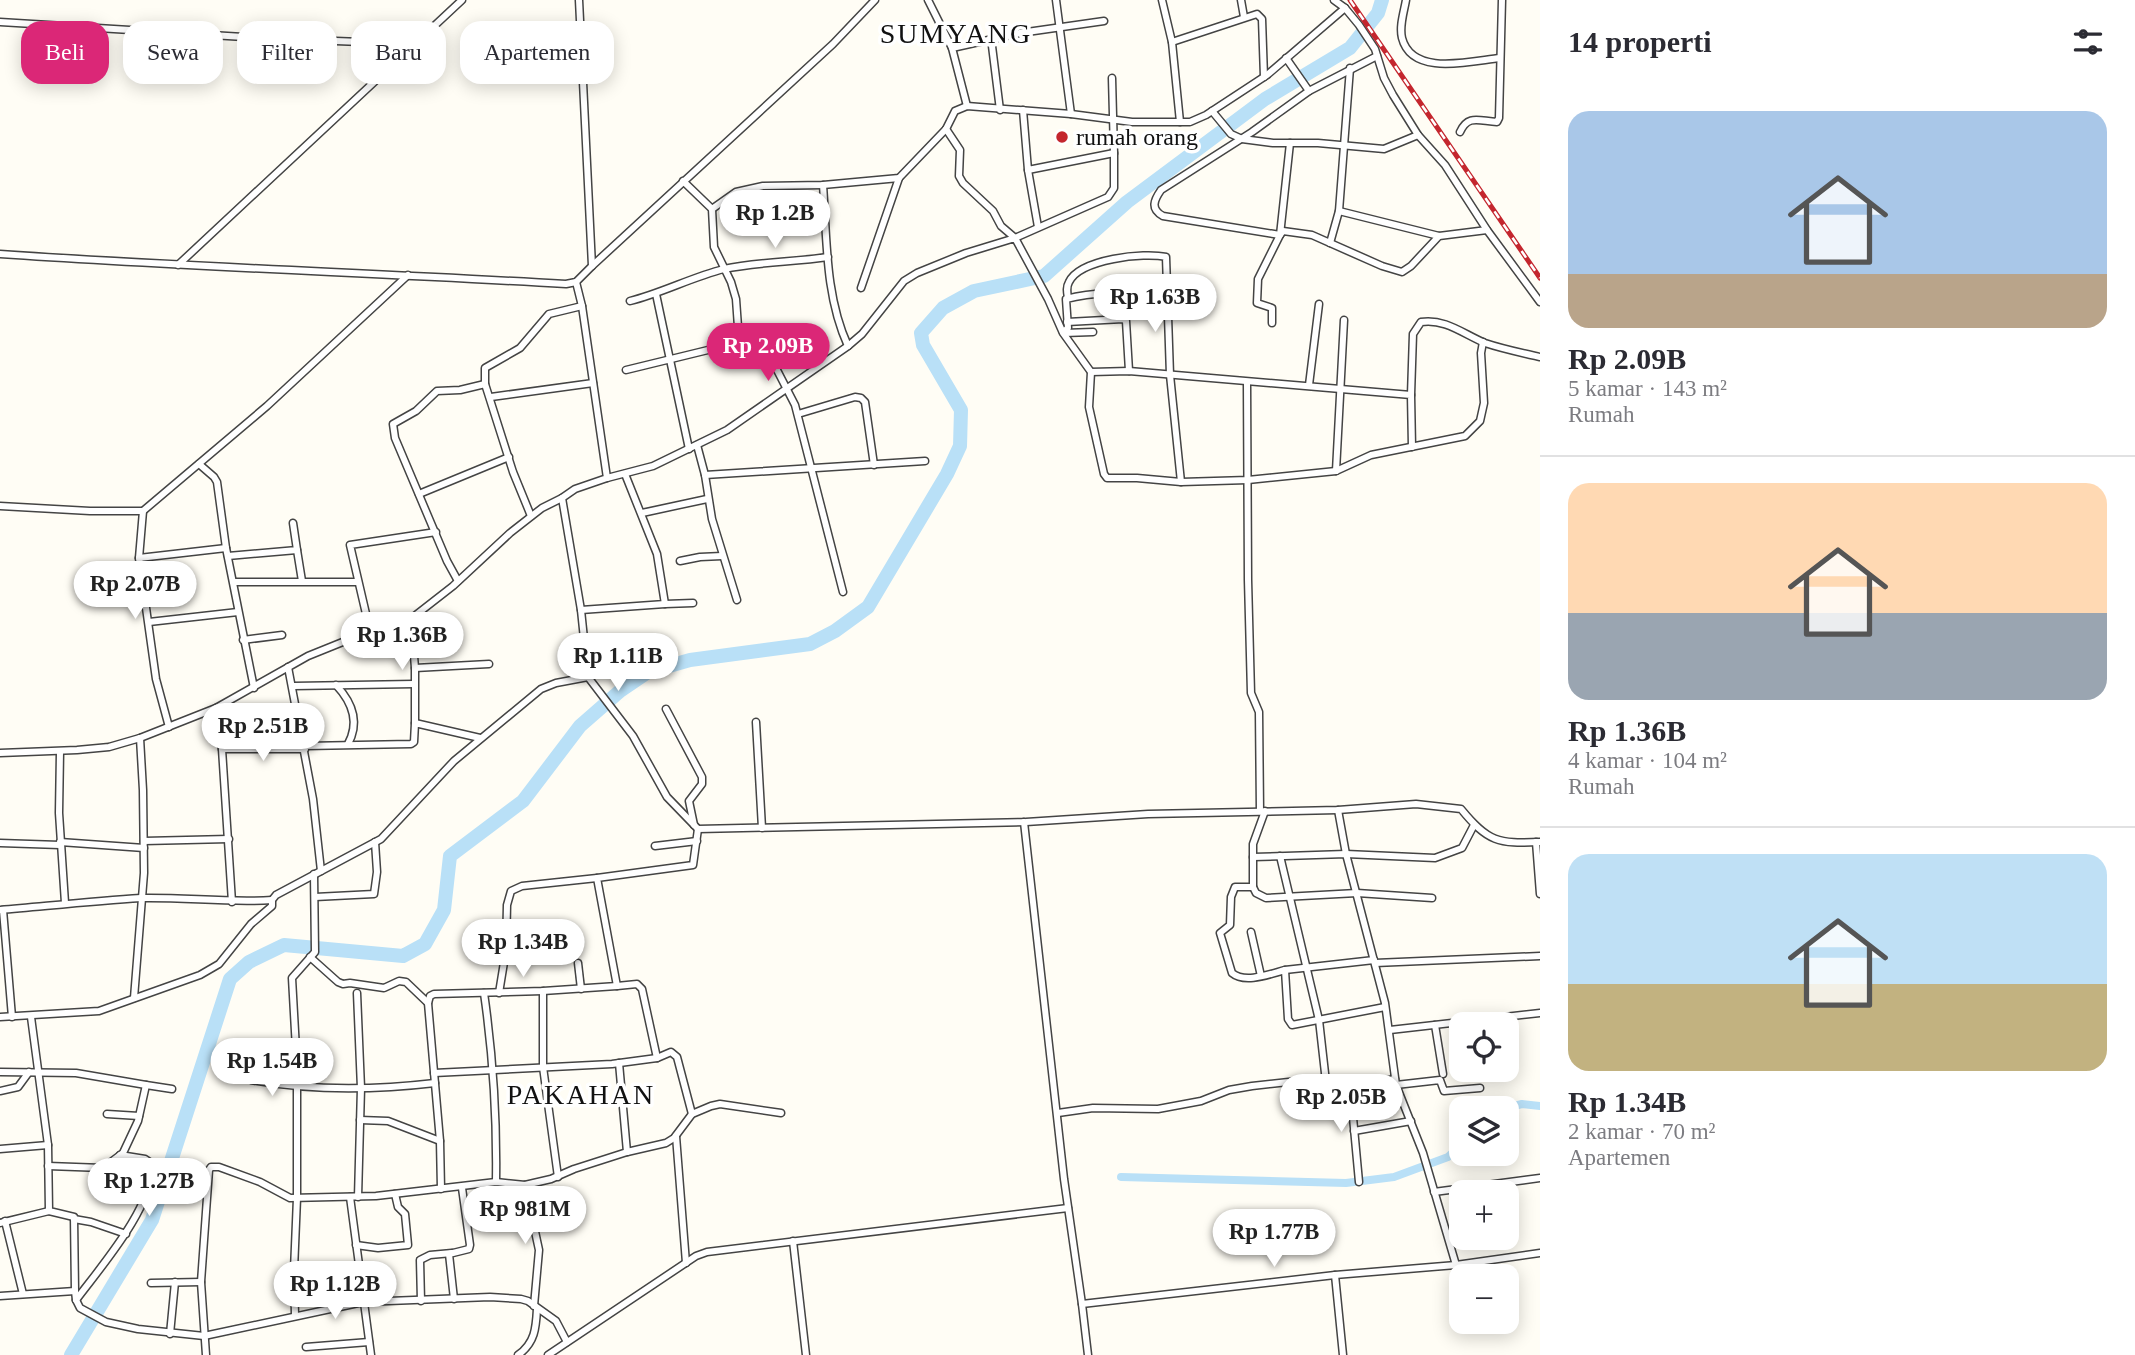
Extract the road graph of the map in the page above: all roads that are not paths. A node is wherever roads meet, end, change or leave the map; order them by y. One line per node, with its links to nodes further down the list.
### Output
1 (463, 0): 13 (street)
2 (579, 0): 58 (street)
3 (875, 0): 45 (street)
4 (928, 0): 20 (street)
5 (1056, 0): 16 (street)
6 (1162, 0): 19 (street)
7 (1241, 0): 12 (street)
8 (1334, 0): 11 (street)
9 (1406, 0): 22 (street)
10 (1502, 0): 22 (street)
11 (1345, 8): 21 (street); 23 (street)
12 (1244, 17): 19 (street); 25 (street)
13 (441, 21)
14 (0, 22): 18 (street)
15 (1104, 22): 16 (street)
16 (1060, 26): 17 (street); 33 (street)
17 (991, 38): 20 (street); 30 (street)
18 (351, 42)
19 (1172, 42): 35 (street)
20 (952, 48): 29 (street)
21 (1376, 53): 24 (street); 38 (street)
22 (1500, 58): 37 (street)
23 (1287, 60): 25 (street); 28 (street)
24 (1350, 68): 28 (street); 41 (street)
25 (1264, 77): 32 (street)
26 (1112, 78): 34 (street)
27 (374, 84): 57 (street)
28 (1308, 90): 39 (street)
29 (967, 106): 30 (street); 36 (street)
30 (1000, 110): 31 (street)
31 (1023, 110): 33 (street); 43 (street)
32 (1212, 111): 35 (street); 39 (street)
33 (1071, 114): 34 (street)
34 (1115, 119): 35 (street); 42 (street)
35 (1180, 122)
36 (946, 129): 44 (street); 53 (street)
37 (1460, 132)
38 (1418, 135): 41 (street); 50 (street)
39 (1242, 139): 40 (street); 51 (street)
40 (1290, 143): 41 (street); 51 (street)
41 (1344, 145): 48 (street)
42 (1114, 153): 43 (street); 49 (street)
43 (1028, 170): 49 (street)
44 (899, 178): 46 (street); 62 (street)
45 (683, 181): 47 (street); 58 (street)
46 (824, 185): 47 (street); 56 (street)
47 (712, 209): 59 (street)
48 (1339, 211): 52 (street); 54 (street)
49 (1038, 227): 53 (street)
50 (1488, 230): 52 (street); 67 (street)
51 (1280, 234): 54 (street); 72 (street)
52 (1439, 236): 54 (street)
53 (1014, 238): 74 (street); 77 (street)
54 (1330, 243)
55 (0, 254): 57 (street)
56 (828, 257): 59 (street); 77 (street)
57 (178, 265): 60 (street)
58 (592, 266): 61 (street)
59 (725, 269): 63 (street); 75 (street)
60 (408, 275): 61 (street); 98 (street)
61 (576, 282): 69 (street)
62 (862, 288)
63 (656, 294): 66 (street); 79 (street)
64 (1168, 294): 65 (street); 65 (street); 83 (street)
65 (1068, 298): 71 (street)
66 (630, 301)
67 (1540, 302)
68 (1319, 304): 87 (street)
69 (582, 306): 84 (street); 86 (street)
70 (1344, 320): 89 (street)
71 (1067, 322): 74 (street); 81 (street)
72 (1272, 323)
73 (1093, 332): 74 (street)
74 (1063, 333): 82 (street)
75 (748, 340): 79 (street); 88 (street)
76 (1483, 342): 78 (street); 90 (street); 94 (street)
77 (848, 346): 88 (street)
78 (1540, 357)
79 (668, 360): 80 (street); 95 (street)
80 (626, 370)
81 (1129, 371): 82 (street); 83 (street)
82 (1091, 372): 106 (street)
83 (1170, 375): 85 (street); 106 (street)
84 (593, 383): 91 (street); 104 (street)
85 (1247, 383): 87 (street); 105 (street)
86 (485, 384): 91 (street); 107 (street)
87 (1309, 385): 89 (street)
88 (788, 388): 92 (street); 93 (street)
89 (1341, 388): 90 (street); 101 (street)
90 (1411, 395): 94 (street)
91 (491, 397): 96 (street)
92 (798, 414): 99 (street); 100 (street)
93 (696, 445): 95 (street); 103 (street)
94 (1412, 447): 101 (street)
95 (689, 449): 102 (street)
96 (509, 457): 107 (street); 113 (street)
97 (925, 461): 99 (street)
98 (199, 464): 111 (street); 116 (street)
99 (874, 465): 100 (street)
100 (812, 468): 103 (street); 126 (street)
101 (1336, 471): 105 (street)
102 (625, 474): 104 (street); 112 (street)
103 (705, 475): 109 (street)
104 (607, 478): 108 (street)
105 (1248, 480): 106 (street); 158 (street)
106 (1181, 482)
107 (419, 494): 115 (street)
108 (562, 498): 113 (street); 130 (street)
109 (707, 499): 112 (street); 119 (street)
110 (0, 506): 111 (street)
111 (143, 511): 120 (street)
112 (642, 513): 129 (street)
113 (531, 516): 123 (street)
114 (293, 523): 117 (street)
115 (436, 532): 123 (street); 125 (street)
116 (226, 548): 118 (street); 120 (street)
117 (297, 550): 118 (street); 122 (street)
118 (228, 556): 124 (street)
119 (722, 556): 121 (street); 127 (street)
120 (139, 558): 133 (street)
121 (680, 561)
122 (302, 581): 124 (street); 125 (street)
123 (458, 581): 132 (street)
124 (234, 582): 131 (street)
125 (358, 582): 134 (street)
126 (843, 592)
127 (737, 600)
128 (693, 603): 129 (street)
129 (665, 604): 130 (street)
130 (581, 610): 140 (street)
131 (238, 612): 133 (street); 136 (street)
132 (411, 620): 134 (street); 139 (street)
133 (149, 622): 149 (street)
134 (370, 631): 138 (street)
135 (282, 635): 136 (street)
136 (243, 640): 144 (street)
137 (489, 664): 139 (street)
138 (288, 667): 143 (street); 144 (street)
139 (415, 668): 141 (street)
140 (588, 677): 151 (street); 161 (street)
141 (414, 684): 142 (street); 148 (street)
142 (336, 685): 143 (street); 152 (street)
143 (294, 686): 153 (street)
144 (254, 688): 145 (street)
145 (216, 708): 149 (street); 154 (street)
146 (666, 709): 161 (street)
147 (756, 722): 162 (street)
148 (415, 723): 151 (street); 152 (street)
149 (169, 727): 150 (street)
150 (140, 738): 155 (street); 169 (street)
151 (480, 738): 165 (street)
152 (348, 744): 153 (street)
153 (305, 747): 154 (street); 174 (street)
154 (222, 750): 163 (street)
155 (60, 752): 156 (street); 168 (street)
156 (0, 754)
157 (1338, 810): 158 (street); 160 (street); 171 (street)
158 (1262, 811): 159 (street); 173 (street)
159 (1024, 822): 162 (street); 232 (street)
160 (1474, 825): 166 (street); 171 (street)
161 (696, 827): 162 (street); 164 (street)
162 (762, 828)
163 (229, 839): 169 (street); 184 (street)
164 (697, 841): 170 (street); 175 (street)
165 (375, 842): 174 (street); 180 (street)
166 (1538, 842): 178 (street)
167 (0, 843): 168 (street)
168 (60, 843): 169 (street); 185 (street)
169 (144, 845): 181 (street)
170 (655, 846)
171 (1346, 854): 172 (street); 177 (street)
172 (1280, 856): 173 (street); 179 (street)
173 (1252, 857): 176 (street)
174 (316, 876): 180 (street); 183 (street)
175 (597, 878): 195 (street); 200 (street)
176 (1253, 887): 179 (street); 194 (street)
177 (1357, 893): 179 (street); 182 (street); 190 (street)
178 (1540, 894)
179 (1289, 896): 192 (street)
180 (315, 897): 188 (street)
181 (144, 898): 184 (street); 185 (street); 201 (street)
182 (1432, 898)
183 (272, 901): 184 (street); 201 (street)
184 (232, 902)
185 (65, 903): 186 (street)
186 (2, 910): 205 (street)
187 (1251, 932): 194 (street)
188 (312, 954): 202 (street); 226 (street)
189 (1540, 956): 190 (street)
190 (1374, 962): 192 (street); 203 (street)
191 (578, 963): 196 (street)
192 (1307, 966): 193 (street); 208 (street)
193 (1285, 970): 194 (street); 208 (street)
194 (1261, 976)
195 (617, 986): 196 (street); 211 (street)
196 (581, 989): 197 (street)
197 (543, 991): 200 (street); 213 (street)
198 (357, 993): 227 (street)
199 (484, 993): 200 (street); 202 (street); 214 (street)
200 (499, 993)
201 (135, 994): 207 (street)
202 (428, 1003): 218 (street)
203 (1385, 1007): 208 (street); 210 (street)
204 (1540, 1013): 209 (street)
205 (12, 1014): 206 (street); 207 (street)
206 (0, 1017)
207 (31, 1017): 217 (street)
208 (1319, 1020): 220 (street)
209 (1435, 1025): 210 (street); 219 (street)
210 (1390, 1030): 222 (street)
211 (657, 1058): 212 (street); 234 (street)
212 (620, 1063): 213 (street); 243 (street)
213 (543, 1067): 214 (street); 247 (street)
214 (492, 1071): 218 (street); 249 (street)
215 (0, 1072): 216 (street)
216 (29, 1072): 217 (street); 230 (street)
217 (38, 1073): 225 (street); 241 (street)
218 (434, 1073): 223 (street)
219 (1443, 1074)
220 (1325, 1078): 224 (street); 232 (street)
221 (251, 1080): 226 (street)
222 (1395, 1082): 224 (street); 228 (street); 237 (street)
223 (435, 1083): 227 (street); 240 (street)
224 (1350, 1085): 238 (street)
225 (146, 1086): 229 (street); 235 (street)
226 (297, 1087): 227 (street); 258 (street)
227 (361, 1088): 236 (street)
228 (1480, 1088)
229 (172, 1089)
230 (0, 1091)
231 (781, 1113): 234 (street)
232 (1058, 1113): 259 (street)
233 (107, 1114): 235 (street)
234 (692, 1114): 239 (street)
235 (139, 1116): 244 (street)
236 (360, 1120): 240 (street); 257 (street)
237 (1411, 1121): 238 (street); 255 (street)
238 (1354, 1131): 250 (street)
239 (676, 1136): 243 (street); 268 (street)
240 (440, 1141): 253 (street)
241 (48, 1145): 242 (street); 245 (street)
242 (0, 1149)
243 (627, 1152): 247 (street)
244 (120, 1155): 246 (street); 263 (street)
245 (48, 1166): 246 (street); 260 (street)
246 (103, 1168): 254 (street)
247 (558, 1177): 251 (street)
248 (1540, 1178): 255 (street)
249 (496, 1182): 251 (street); 252 (street)
250 (1359, 1182)
251 (525, 1185): 284 (street)
252 (462, 1188): 253 (street); 266 (street)
253 (440, 1189): 256 (street)
254 (98, 1191)
255 (1434, 1192): 269 (street)
256 (394, 1194): 257 (street); 265 (street)
257 (354, 1197): 258 (street); 265 (street)
258 (297, 1198): 274 (street); 285 (street)
259 (1068, 1208): 264 (street); 283 (street)
260 (48, 1211): 261 (street); 262 (street)
261 (74, 1219): 263 (street); 276 (street)
262 (3, 1222): 277 (street)
263 (126, 1234): 280 (street)
264 (793, 1241): 268 (street); 295 (street)
265 (356, 1245): 282 (street)
266 (452, 1253): 279 (street); 281 (street)
267 (1540, 1253): 270 (street)
268 (686, 1263): 289 (street)
269 (1456, 1264)
270 (1463, 1264)
271 (1449, 1266): 272 (street)
272 (1335, 1275): 283 (street); 297 (street)
273 (175, 1282): 274 (street); 275 (street); 286 (street)
274 (201, 1282): 287 (street)
275 (151, 1283)
276 (75, 1291): 277 (street); 280 (street)
277 (23, 1294): 278 (street)
278 (0, 1296)
279 (454, 1298): 281 (street); 284 (street)
280 (76, 1300): 286 (street)
281 (421, 1301): 282 (street)
282 (363, 1302): 285 (street); 288 (street)
283 (1082, 1304): 296 (street)
284 (536, 1308): 289 (street); 293 (street)
285 (295, 1315): 287 (street)
286 (170, 1334): 287 (street)
287 (204, 1336): 291 (street)
288 (369, 1342): 290 (street); 292 (street)
289 (567, 1342): 294 (street)
290 (306, 1348)
291 (206, 1355)
292 (371, 1355)
293 (518, 1355)
294 (548, 1355)
295 (806, 1355)
296 (1088, 1355)
297 (1343, 1355)

